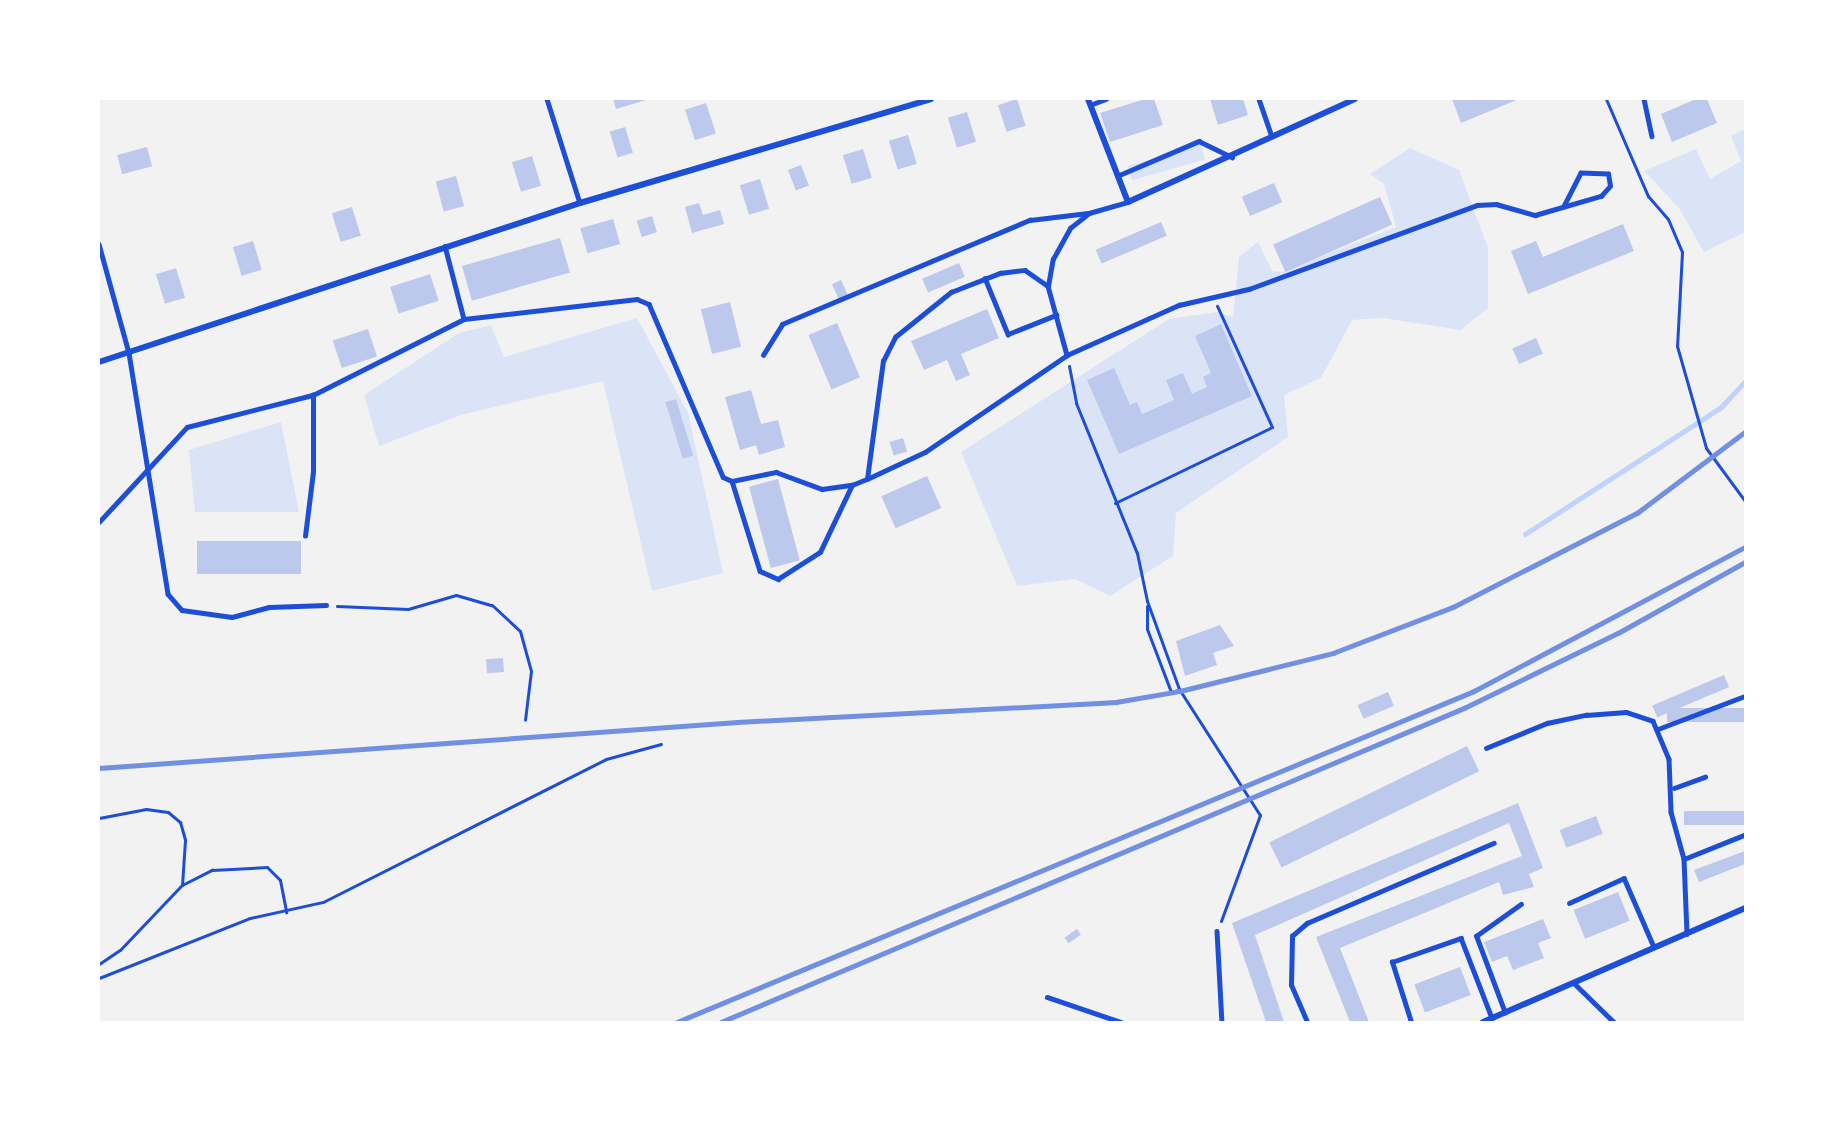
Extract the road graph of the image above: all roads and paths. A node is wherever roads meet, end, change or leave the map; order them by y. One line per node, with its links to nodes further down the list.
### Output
1 (547, 99): 14 (lane)
2 (932, 99): 14 (street)
3 (1106, 99): 9 (lane)
4 (1259, 99): 10 (lane)
5 (1355, 99): 8 (street)
6 (1605, 99): 34 (path)
7 (1644, 99): 11 (lane)
8 (1344, 101): 10 (street)
9 (1089, 102): 13 (street)
10 (1272, 136): 12 (street)
11 (1652, 136)
12 (1233, 157): 13 (lane); 15 (street)
13 (1117, 176): 15 (street)
14 (580, 202): 19 (street)
15 (1128, 202): 17 (lane)
16 (1566, 205): 16 (lane); 22 (lane)
17 (1089, 213): 21 (lane); 26 (lane)
18 (99, 244): 25 (lane)
19 (444, 246): 24 (lane); 25 (street)
20 (985, 278): 21 (lane); 23 (lane); 31 (lane)
21 (1048, 286): 23 (lane)
22 (1212, 295): 27 (lane); 35 (path)
23 (1056, 315): 27 (lane)
24 (464, 319): 29 (lane); 32 (lane)
25 (129, 353): 28 (street); 30 (lane)
26 (763, 355)
27 (1066, 355): 31 (lane); 35 (path)
28 (99, 362)
29 (313, 395): 30 (lane); 37 (lane)
30 (150, 470): 36 (lane); 39 (lane)
31 (867, 479): 33 (lane)
32 (732, 481): 33 (lane); 33 (lane)
33 (852, 485)
34 (1745, 501)
35 (1115, 503): 38 (path)
36 (99, 522)
37 (305, 536)
38 (1147, 601): 40 (path); 40 (path)
39 (326, 605): 42 (path)
40 (1179, 690): 58 (path)
41 (1745, 696): 43 (lane)
42 (525, 720)
43 (1658, 729): 45 (lane); 47 (lane)
44 (661, 744): 56 (path)
45 (1486, 748)
46 (1705, 777): 47 (lane)
47 (1674, 788): 51 (lane)
48 (99, 818): 52 (path)
49 (1744, 835): 51 (lane)
50 (1494, 843): 69 (lane)
51 (1684, 859): 59 (lane)
52 (182, 885): 56 (path); 61 (path)
53 (1569, 903): 60 (lane)
54 (1521, 904): 65 (lane)
55 (1743, 909): 57 (lane); 59 (street)
56 (286, 912): 62 (path)
57 (1745, 917)
58 (1217, 931): 68 (lane)
59 (1687, 934): 60 (street)
60 (1654, 947): 63 (street)
61 (99, 964)
62 (99, 978)
63 (1574, 983): 65 (street); 72 (lane)
64 (1047, 997): 67 (lane)
65 (1505, 1013): 66 (street)
66 (1492, 1018): 70 (lane); 71 (street)
67 (1121, 1022)
68 (1222, 1022)
69 (1307, 1022)
70 (1411, 1022)
71 (1483, 1022)
72 (1614, 1022)

